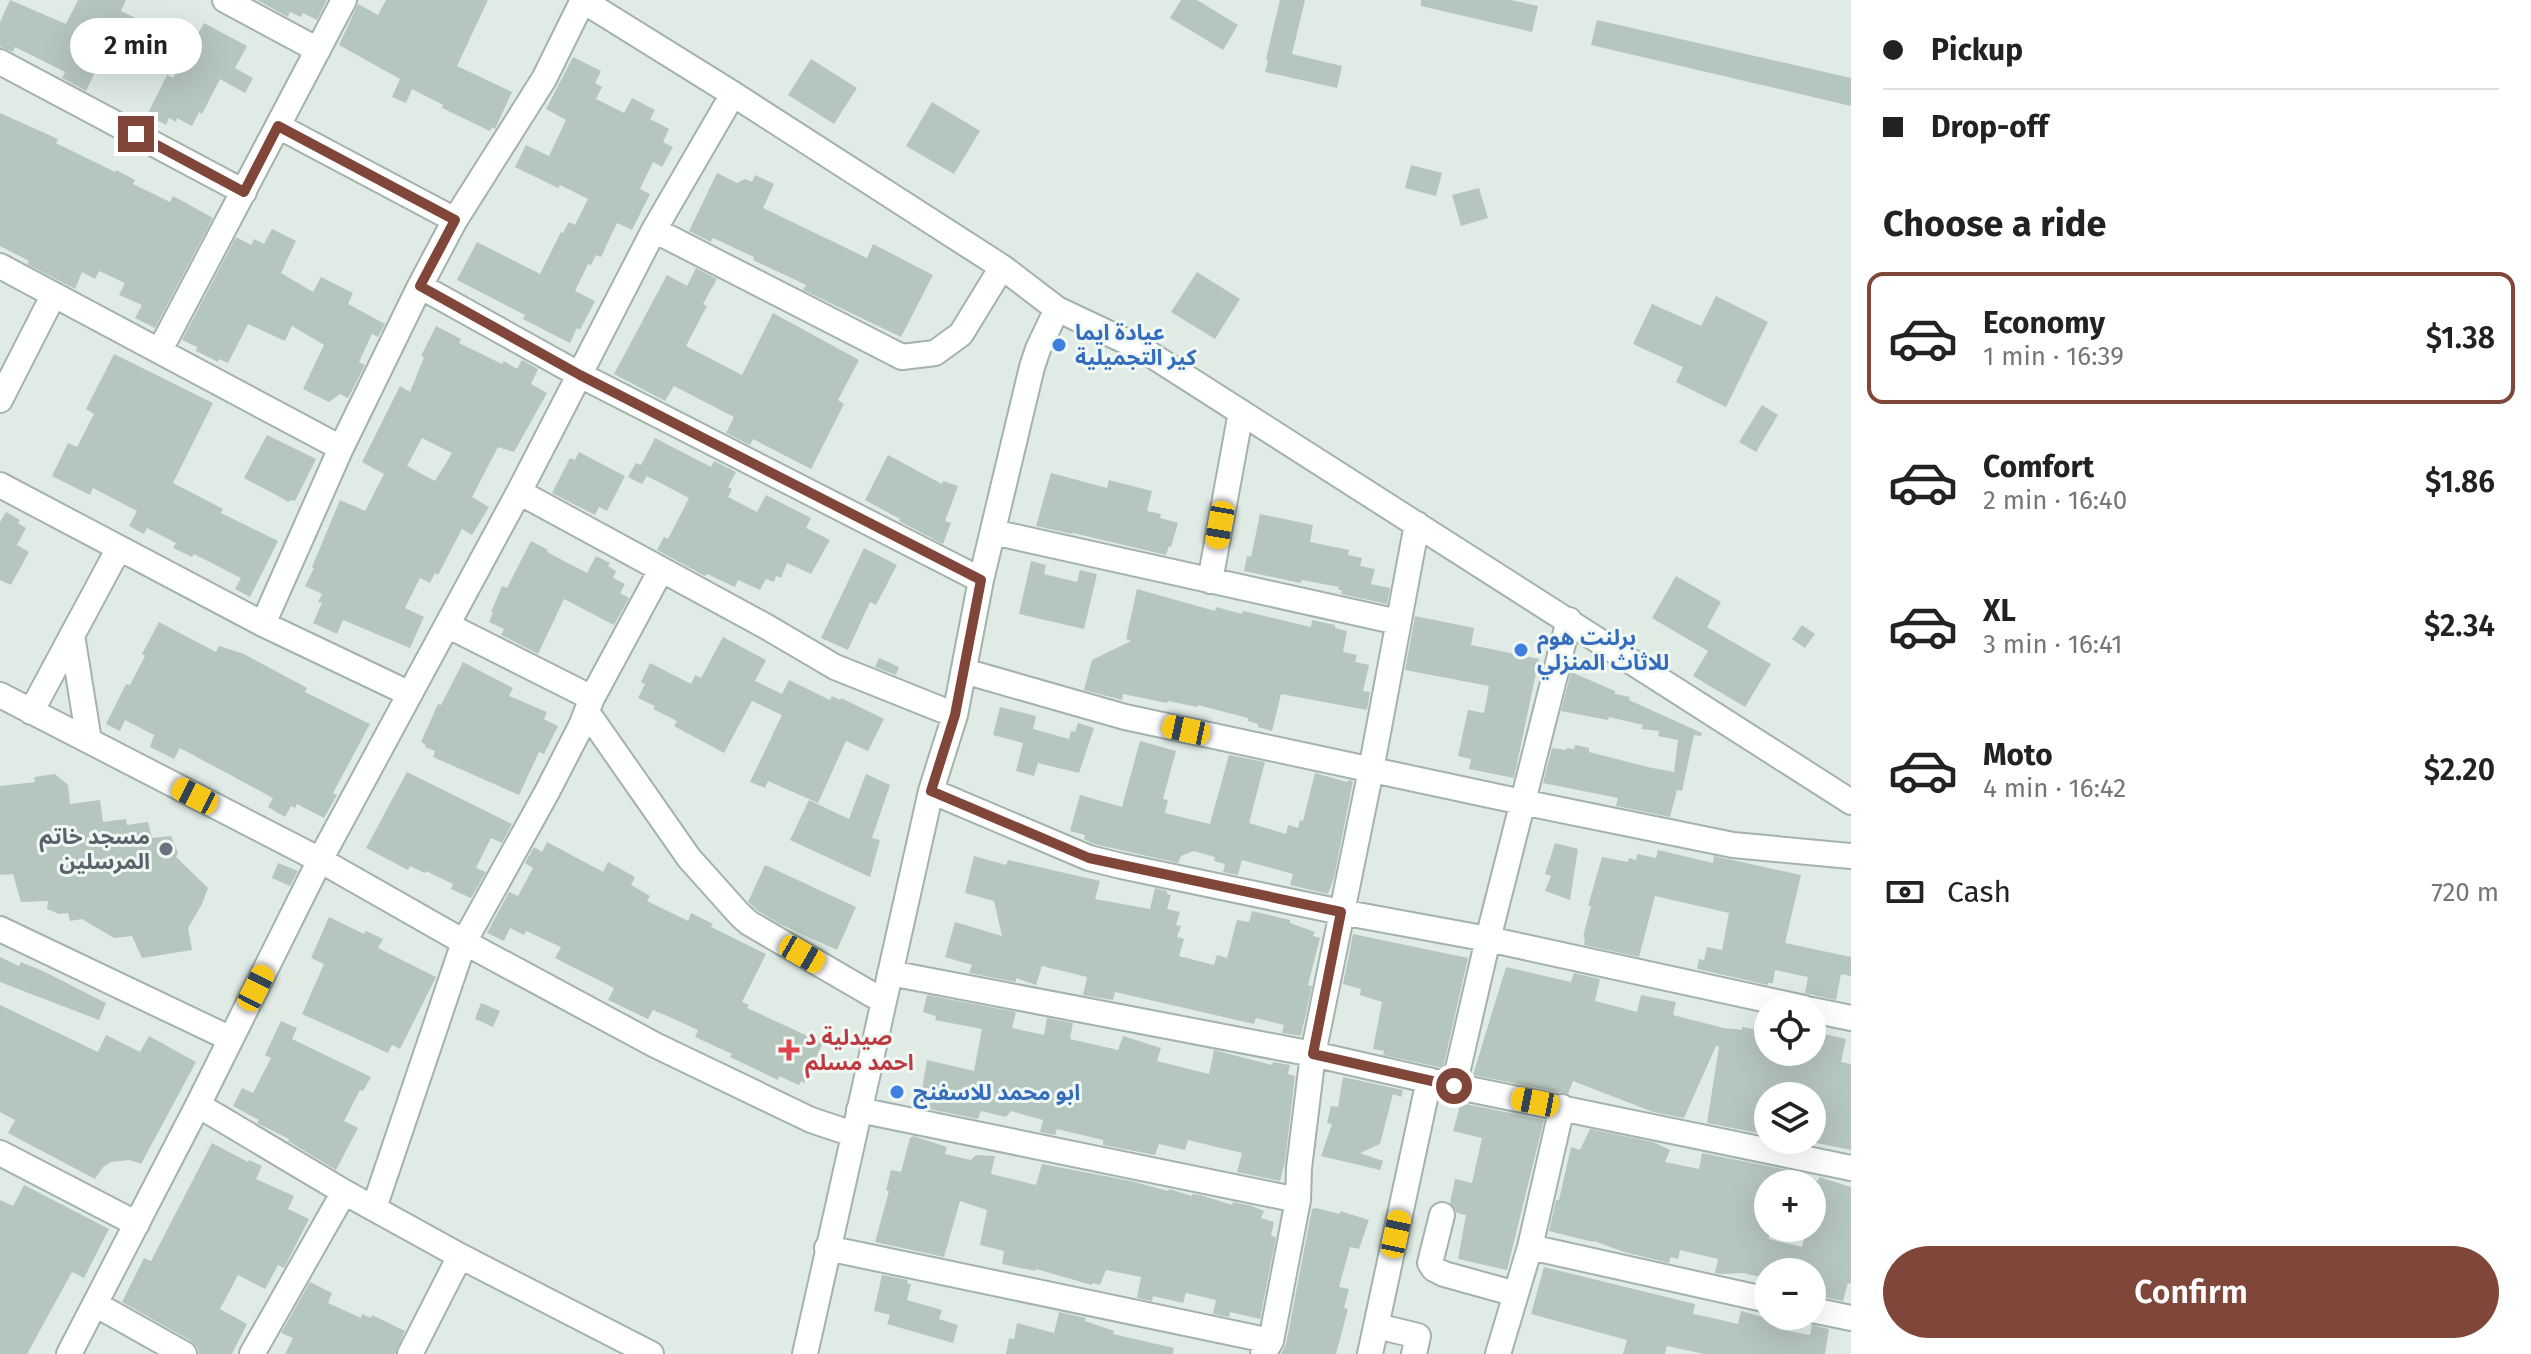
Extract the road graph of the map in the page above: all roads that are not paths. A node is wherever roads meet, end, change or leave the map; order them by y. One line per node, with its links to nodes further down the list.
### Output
1 (225, 0): 4 (street)
2 (344, 0): 4 (street)
3 (582, 0): 6 (street); 9 (street)
4 (318, 50): 7 (street)
5 (0, 62): 8 (street)
6 (733, 94): 10 (street); 12 (street)
7 (278, 126): 8 (street); 9 (street)
8 (244, 192): 16 (street)
9 (455, 220): 13 (street)
10 (654, 230): 12 (street); 17 (street)
11 (0, 266): 14 (street)
12 (1002, 267): 15 (street)
13 (420, 286): 17 (street); 20 (street)
14 (53, 296): 16 (street); 18 (street)
15 (1057, 309): 19 (street); 24 (street)
16 (160, 350): 20 (street)
17 (580, 375): 22 (street); 27 (street)
18 (0, 400)
19 (1241, 412): 23 (street); 28 (street)
20 (341, 448): 31 (street)
21 (0, 485): 25 (street)
22 (519, 492): 26 (street); 32 (street)
23 (1417, 524): 29 (street); 30 (street)
24 (993, 532): 27 (street); 28 (street)
25 (119, 548): 31 (street); 33 (street)
26 (661, 570): 37 (street); 39 (street)
27 (981, 580): 34 (street)
28 (1210, 581): 30 (street)
29 (1569, 620): 43 (street); 44 (street)
30 (1398, 622): 41 (street)
31 (263, 624): 35 (street)
32 (447, 625): 35 (street); 37 (street)
33 (72, 635): 38 (street); 40 (street)
34 (964, 671): 39 (street); 41 (street)
35 (410, 694): 46 (street)
36 (0, 695): 38 (street)
37 (589, 705): 50 (street); 53 (street)
38 (31, 712): 40 (street)
39 (955, 715): 42 (street)
40 (89, 741): 46 (street)
41 (1371, 770): 43 (street); 47 (street)
42 (931, 791): 47 (street); 51 (street)
43 (1522, 802): 45 (street); 49 (street)
44 (1851, 802)
45 (1851, 856)
46 (320, 860): 50 (street); 56 (street)
47 (1341, 912): 49 (street); 57 (street)
48 (0, 929): 56 (street)
49 (1488, 939): 52 (street); 59 (street)
50 (464, 942): 63 (street); 68 (street)
51 (890, 973): 53 (street); 57 (street)
52 (1754, 997)
53 (883, 1001): 62 (street)
54 (1826, 1013): 55 (street)
55 (1851, 1018)
56 (231, 1039): 60 (street)
57 (1313, 1054): 58 (street); 67 (street)
58 (1429, 1080): 59 (street); 79 (street)
59 (1454, 1086): 61 (street)
60 (198, 1105): 66 (street); 70 (street)
61 (1562, 1107): 65 (street); 71 (street)
62 (859, 1110): 63 (street); 67 (street)
63 (853, 1134): 72 (street)
64 (0, 1153): 70 (street)
65 (1851, 1168)
66 (344, 1192): 68 (street); 83 (street)
67 (1298, 1200): 80 (street)
68 (374, 1208): 73 (street)
69 (1442, 1215): 74 (street)
70 (137, 1224): 76 (street)
71 (1530, 1247): 74 (street); 75 (street)
72 (827, 1248): 80 (street); 86 (street)
73 (460, 1256): 84 (street); 85 (street)
74 (1516, 1294): 89 (street)
75 (1754, 1297)
76 (95, 1304): 81 (street); 82 (street)
77 (1826, 1313): 78 (street)
78 (1851, 1318)
79 (1377, 1326): 87 (street); 88 (street)
80 (1267, 1348)
81 (69, 1354)
82 (184, 1354)
83 (252, 1354)
84 (410, 1354)
85 (651, 1354)
86 (805, 1354)
87 (1370, 1354)
88 (1414, 1354)
89 (1498, 1354)

